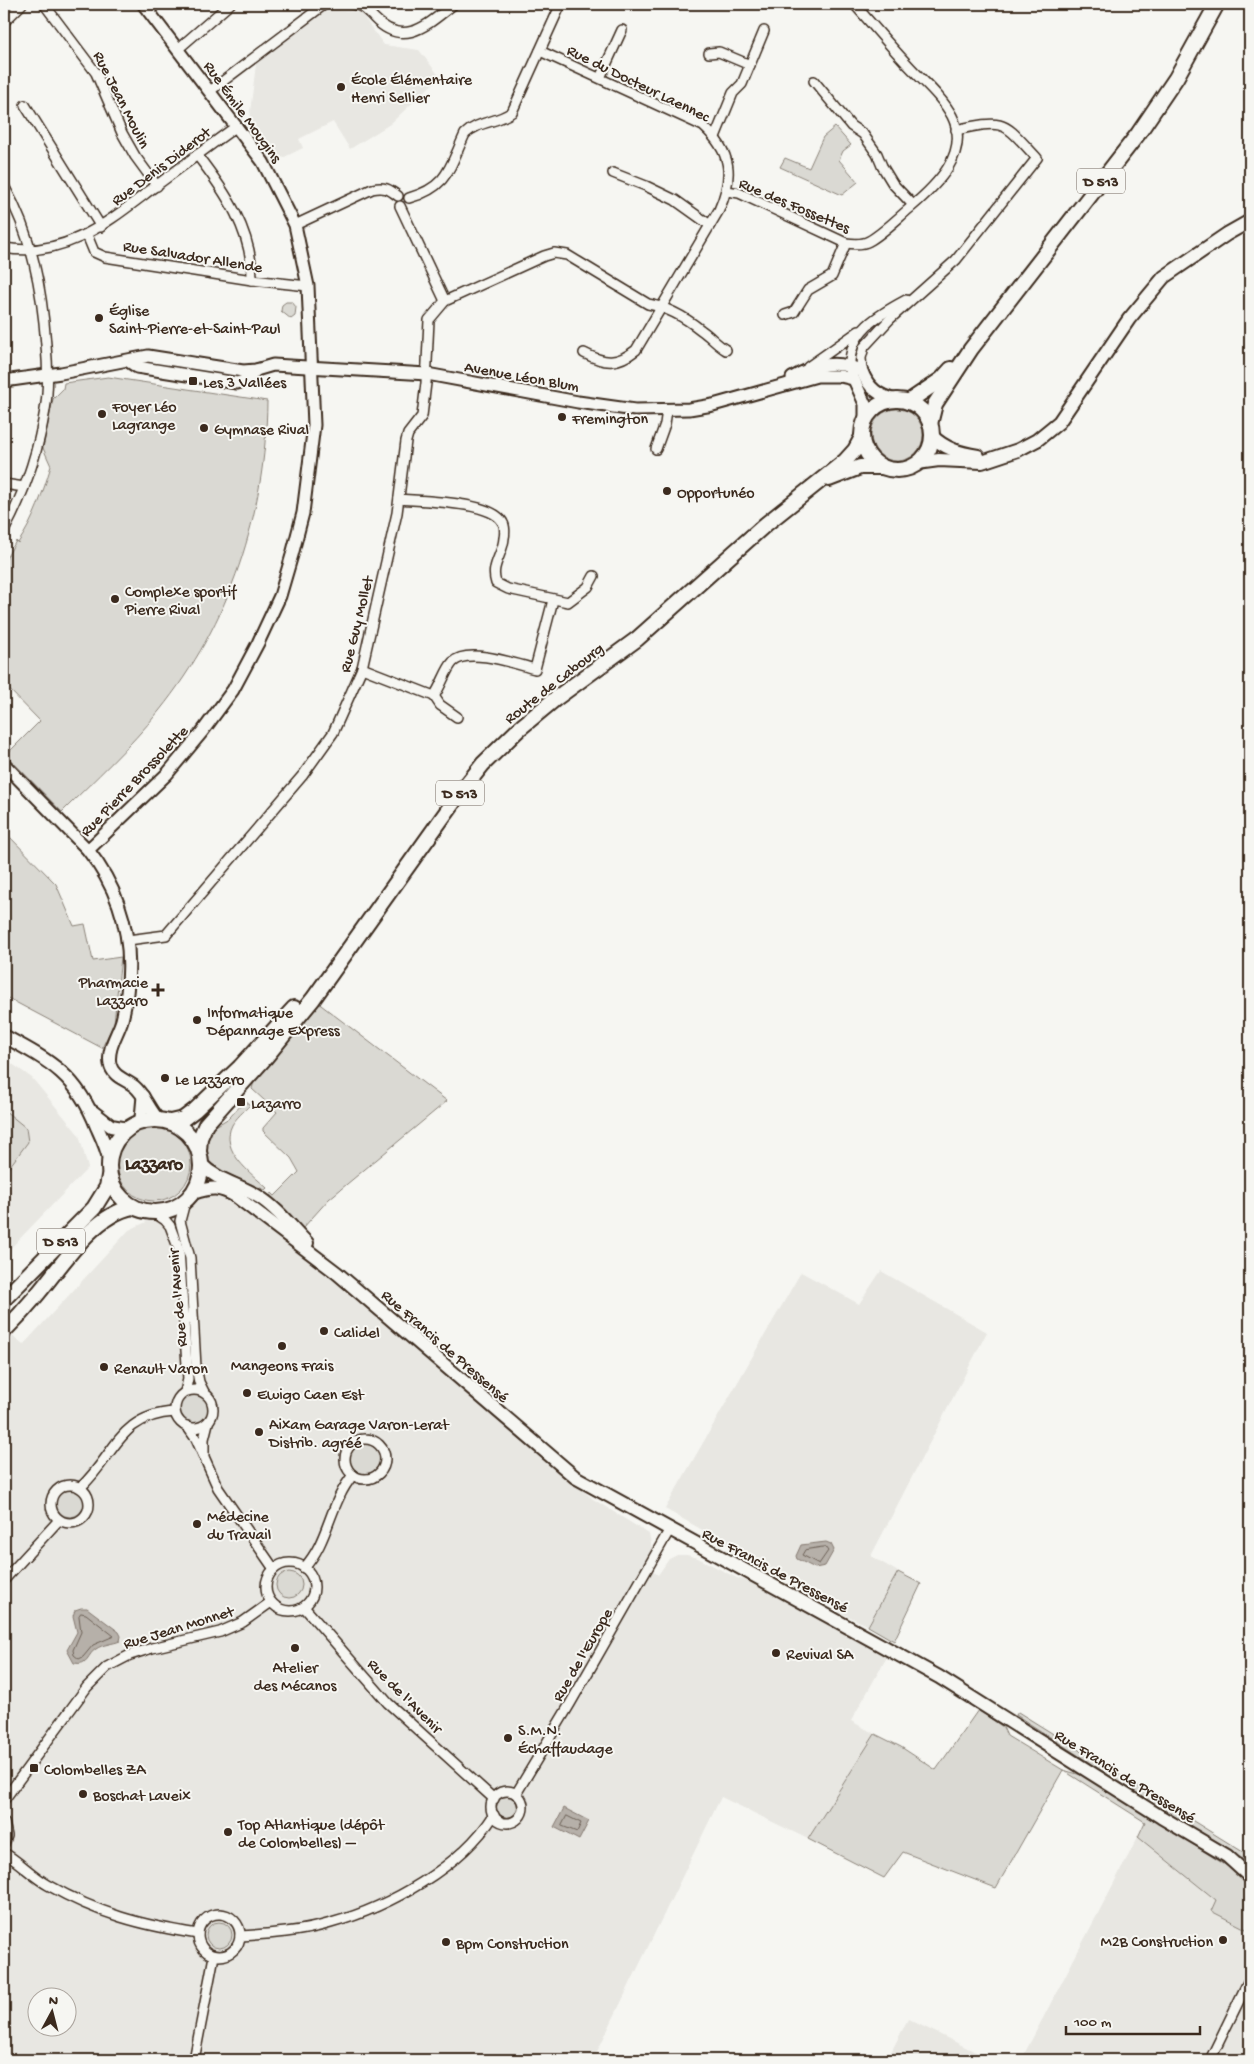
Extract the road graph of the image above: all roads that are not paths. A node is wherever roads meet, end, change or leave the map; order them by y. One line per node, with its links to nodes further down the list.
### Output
1 (22, 4): 11 (street)
2 (44, 4): 28 (street, Rue Jean Moulin)
3 (143, 4): 14 (street, Rue Émile Mougins)
4 (230, 4): 14 (street)
5 (325, 4): 20 (street)
6 (352, 4): 7 (street)
7 (454, 4)
8 (561, 4): 15 (street)
9 (854, 4): 23 (street, Rue des Fossettes)
10 (1217, 4): 49 (main road, D 513)
11 (4, 22)
12 (622, 30): 18 (street)
13 (764, 31): 17 (street)
14 (178, 49): 20 (street, Rue Émile Mougins)
15 (540, 51): 18 (street, Rue du Docteur Laennec); 31 (street)
16 (710, 54): 17 (street)
17 (750, 66): 24 (street)
18 (600, 78): 24 (street, Rue du Docteur Laennec)
19 (814, 81): 32 (street)
20 (210, 91): 22 (street, Rue Émile Mougins)
21 (25, 105): 37 (street, Rue Denis Diderot)
22 (237, 126): 25 (street, Rue Denis Diderot); 35 (street, Rue Émile Mougins)
23 (956, 130): 32 (street, Rue des Fossettes); 44 (street)
24 (715, 137): 29 (street, Rue du Docteur Laennec)
25 (197, 155): 28 (street, Rue Denis Diderot); 42 (street)
26 (612, 173): 36 (street)
27 (4, 186): 41 (street)
28 (156, 186): 37 (street, Rue Denis Diderot)
29 (727, 191): 36 (street, Rue du Docteur Laennec); 39 (street, Rue des Fossettes)
30 (398, 196): 31 (street); 33 (street); 35 (street)
31 (409, 198): 33 (street)
32 (913, 205): 39 (street, Rue des Fossettes)
33 (400, 206): 45 (street)
34 (1250, 221): 66 (main road)
35 (295, 225): 43 (street, Rue Émile Mougins)
36 (710, 225): 46 (street, Rue du Docteur Laennec)
37 (101, 227): 38 (street, Rue Denis Diderot)
38 (87, 234): 41 (street, Rue Denis Diderot); 42 (street, Rue Salvador Allende)
39 (846, 243): 47 (street)
40 (4, 248): 41 (street, Rue Denis Diderot)
41 (32, 250): 56 (street)
42 (252, 280): 43 (street, Rue Salvador Allende)
43 (308, 286): 53 (street, Rue Émile Mougins)
44 (916, 295): 48 (street); 57 (street)
45 (445, 301): 46 (street); 55 (street, Rue Guy Mollet)
46 (661, 306): 50 (street); 51 (street, Rue du Docteur Laennec)
47 (785, 315)
48 (861, 330): 52 (street); 54 (street)
49 (971, 349): 60 (main road, D 513); 63 (main road, D 513)
50 (726, 350)
51 (584, 353)
52 (850, 366): 54 (street, Avenue Léon Blum); 57 (street, Avenue Léon Blum)
53 (312, 368): 55 (street, Avenue Léon Blum); 56 (street, Avenue Léon Blum); 80 (street, Rue Pierre Brossolette)
54 (801, 372): 59 (street, Avenue Léon Blum)
55 (427, 374): 61 (street, Avenue Léon Blum); 72 (street, Rue Guy Mollet)
56 (48, 375): 58 (street, Avenue Léon Blum); 71 (street)
57 (857, 375): 59 (street, Avenue Léon Blum); 60 (street); 62 (street)
58 (4, 381)
59 (780, 385): 61 (street, Avenue Léon Blum)
60 (902, 401): 62 (main road); 63 (main road)
61 (667, 410): 65 (street)
62 (865, 420): 64 (main road)
63 (931, 430): 66 (main road); 67 (main road)
64 (862, 437): 68 (main road); 70 (main road, D 513)
65 (660, 446)
66 (1001, 456): 67 (main road)
67 (918, 463): 68 (main road)
68 (884, 467): 70 (main road, D 513)
69 (4, 484): 71 (street)
70 (817, 485): 82 (main road, Route de Cabourg / D 513)
71 (24, 488): 73 (street)
72 (399, 499): 75 (street); 76 (street, Rue Guy Mollet)
73 (4, 531)
74 (594, 576): 75 (street)
75 (553, 600): 77 (street)
76 (362, 668): 77 (street); 81 (street, Rue Guy Mollet)
77 (434, 696): 78 (street)
78 (457, 717)
79 (4, 764): 80 (street)
80 (88, 850): 81 (street)
81 (128, 940): 84 (street)
82 (352, 944): 86 (main road, D 513); 88 (main road, D 513)
83 (4, 1036): 85 (main road)
84 (143, 1096): 86 (street); 87 (street)
85 (91, 1111): 87 (main road); 89 (main road)
86 (164, 1121): 87 (main road); 88 (main road)
87 (133, 1126): 89 (main road)
88 (200, 1157): 91 (main road); 94 (main road)
89 (109, 1159): 90 (main road)
90 (109, 1176): 92 (main road); 95 (main road, D 513)
91 (189, 1197): 93 (main road); 94 (main road); 98 (street, Rue de l'Avenir)
92 (133, 1207): 93 (main road); 96 (main road, D 513)
93 (153, 1212): 97 (street, Rue de l'Avenir)
94 (337, 1274): 106 (main road, Rue Francis de Pressensé)
95 (4, 1299)
96 (4, 1331)
97 (185, 1392): 98 (street); 99 (street)
98 (204, 1392): 100 (street)
99 (175, 1412): 101 (street); 104 (street)
100 (208, 1423): 101 (street); 102 (street)
101 (187, 1426): 102 (street)
102 (204, 1457): 108 (street)
103 (353, 1475): 103 (street); 107 (street)
104 (81, 1487): 105 (street); 105 (street)
105 (59, 1520): 109 (street)
106 (670, 1529): 112 (street, Rue de l'Europe); 119 (main road, Rue Francis de Pressensé)
107 (304, 1568): 108 (street); 111 (street)
108 (274, 1570): 110 (street)
109 (4, 1580)
110 (271, 1602): 111 (street); 114 (street, Rue Jean Monnet)
111 (304, 1606): 113 (street, Rue de l'Avenir)
112 (516, 1794): 113 (street); 115 (street)
113 (494, 1799): 115 (street)
114 (4, 1800)
115 (494, 1815): 123 (street)
116 (4, 1822): 117 (street)
117 (4, 1844)
118 (4, 1853): 122 (street)
119 (1227, 1856): 120 (main road, Rue Francis de Pressensé); 121 (main road, Rue Francis de Pressensé)
120 (1250, 1866)
121 (1250, 1877)
122 (198, 1934): 123 (street); 124 (street)
123 (240, 1936): 124 (street)
124 (214, 1956): 126 (street)
125 (1250, 1978): 127 (street)
126 (194, 2060)
127 (1210, 2060)

